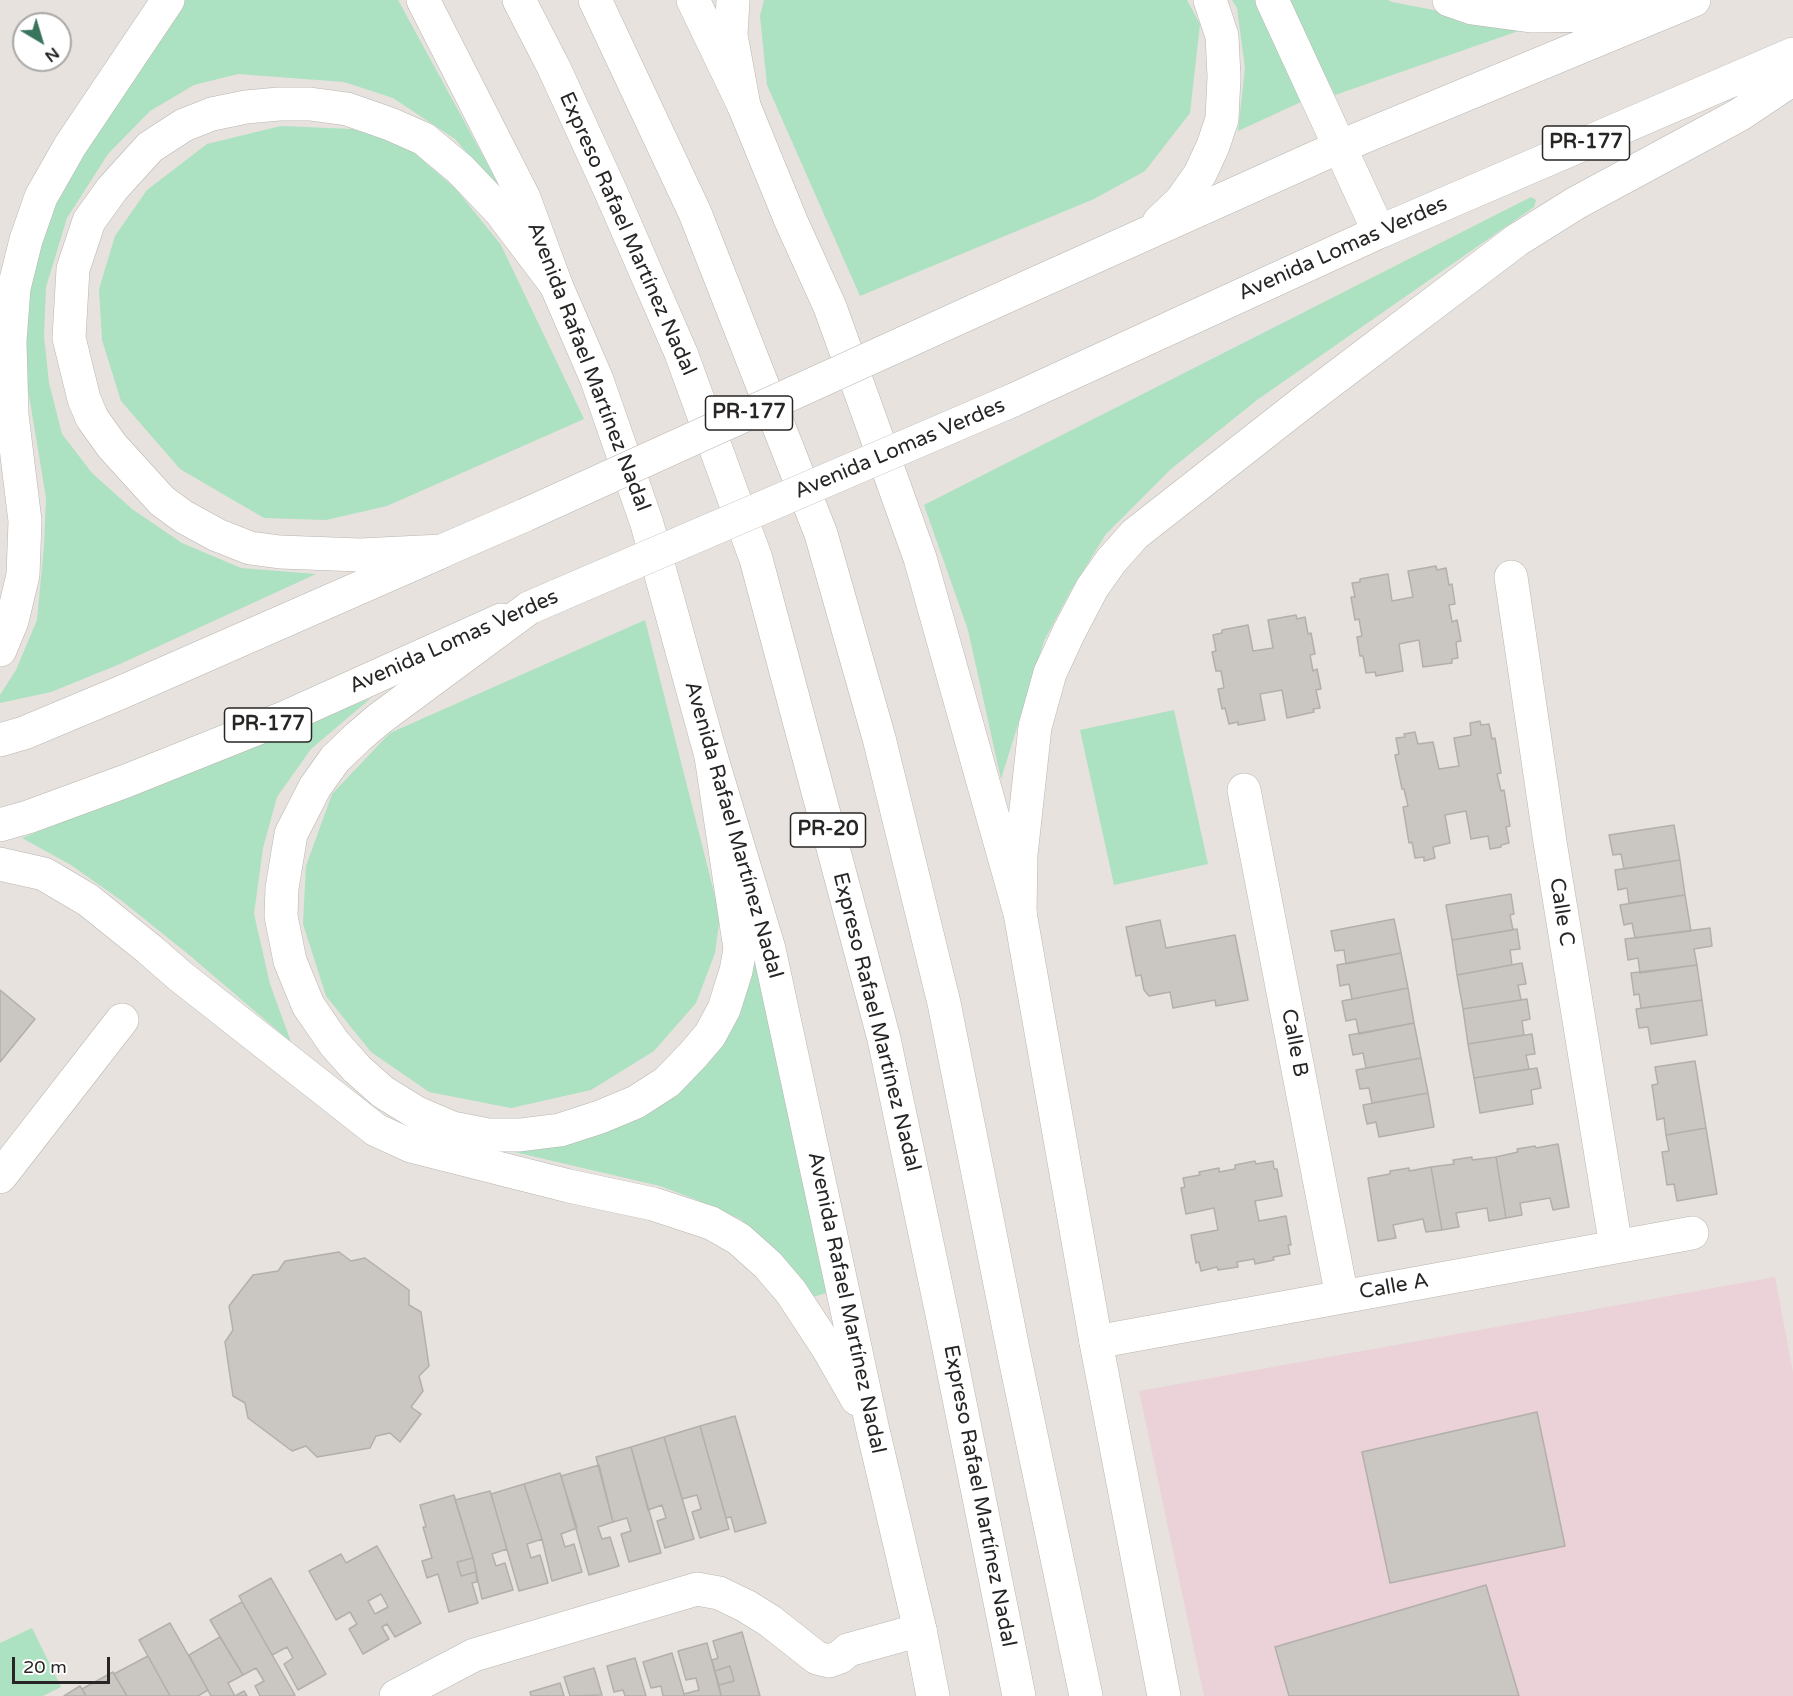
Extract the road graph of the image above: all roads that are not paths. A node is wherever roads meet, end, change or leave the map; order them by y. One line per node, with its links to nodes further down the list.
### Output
1 (168, 0): 22 (main road)
2 (423, 0): 18 (main road, Avenida Rafael Martínez Nadal)
3 (519, 0): 39 (main road, Expreso Rafael Martínez Nadal / PR-20)
4 (595, 0): 40 (main road, PR-20)
5 (693, 0): 14 (main road)
6 (733, 0): 14 (main road)
7 (1210, 0): 17 (main road)
8 (1272, 0): 15 (main road)
9 (1449, 0): 10 (main road)
10 (1689, 0)
11 (1694, 0): 15 (main road, PR-177)
12 (1793, 54): 16 (main road, Avenida Lomas Verdes / PR-177)
13 (1793, 79): 28 (main road)
14 (744, 106): 28 (main road)
15 (1339, 147): 16 (main road); 17 (main road, PR-177)
16 (1379, 232): 21 (main road, Avenida Lomas Verdes / PR-177, bridge)
17 (1146, 234): 19 (main road, PR-177, bridge)
18 (556, 285): 19 (main road); 24 (main road, Avenida Rafael Martínez Nadal)
19 (442, 551): 23 (main road, PR-177)
20 (1511, 577): 32 (main road, Calle C)
21 (529, 608): 24 (main road); 26 (main road, Avenida Lomas Verdes / PR-177)
22 (0, 650)
23 (0, 740)
24 (711, 756): 35 (main road, Avenida Rafael Martínez Nadal)
25 (1244, 790): 33 (main road, Calle B)
26 (0, 825)
27 (0, 864): 35 (main road)
28 (1020, 913): 34 (main road)
29 (122, 1020): 30 (main road)
30 (0, 1177)
31 (1692, 1233): 32 (main road, Calle A)
32 (1616, 1247): 33 (main road, Calle A)
33 (1342, 1297): 34 (main road, Calle A)
34 (1096, 1342): 41 (main road)
35 (872, 1426): 36 (main road, Avenida Rafael Martínez Nadal)
36 (920, 1630): 37 (main road); 38 (main road, Avenida Rafael Martínez Nadal)
37 (396, 1696)
38 (933, 1696)
39 (1019, 1696)
40 (1086, 1696)
41 (1164, 1696)

